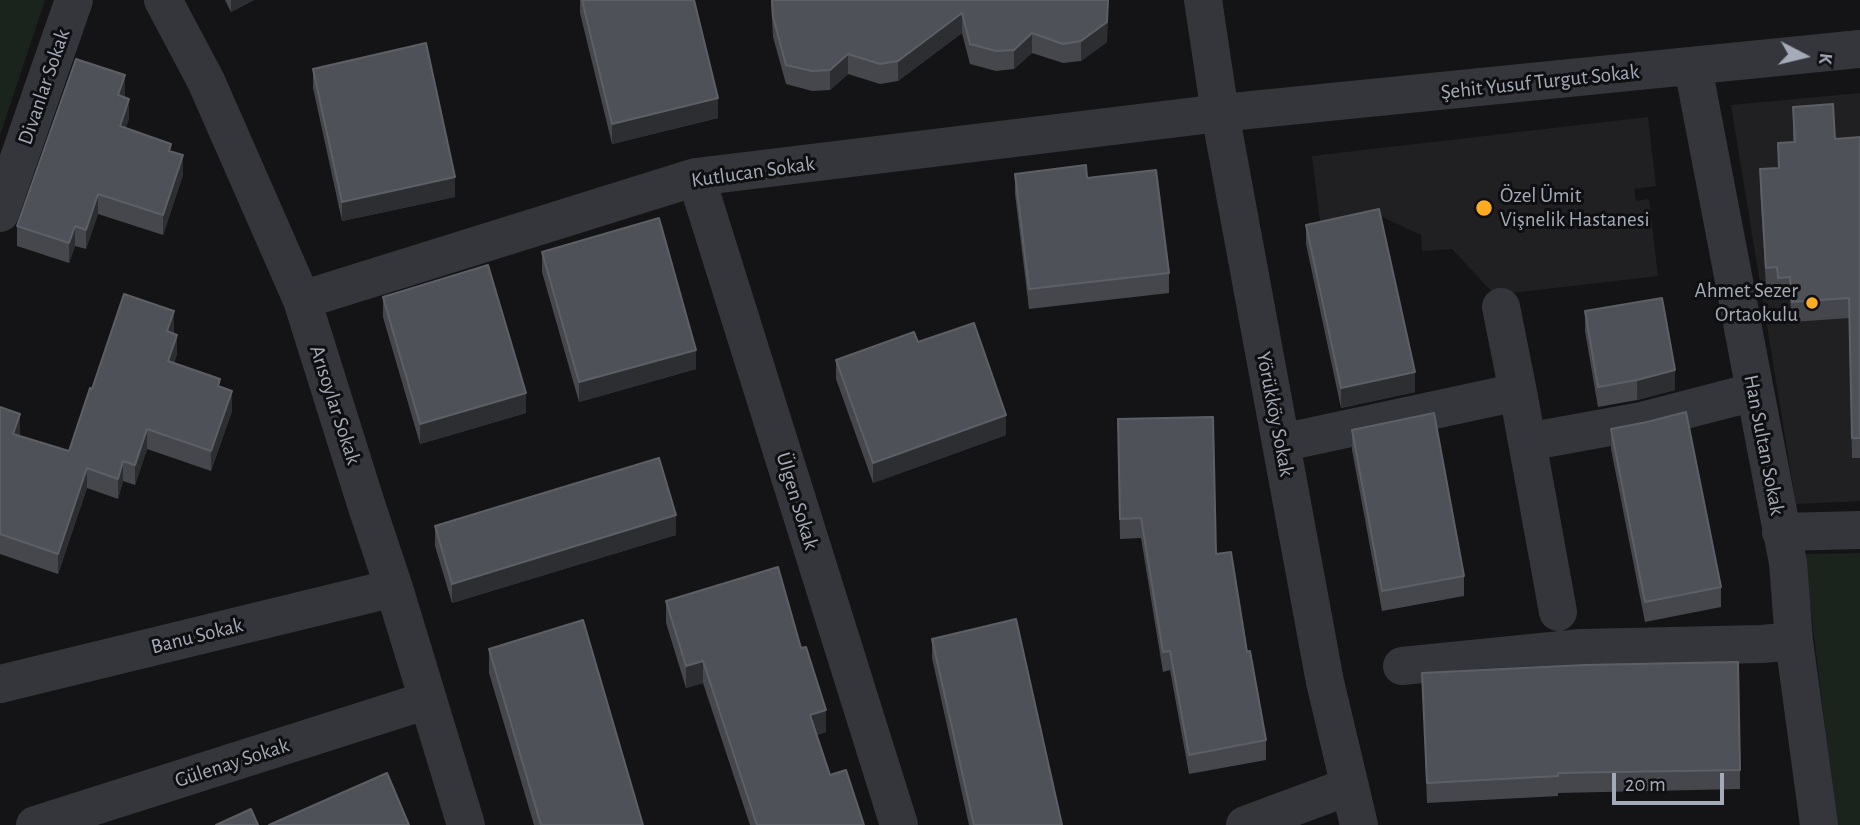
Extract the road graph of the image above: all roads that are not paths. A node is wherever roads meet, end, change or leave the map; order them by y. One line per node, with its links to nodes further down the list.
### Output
1 (74, 0): 8 (street, Divanlar Sokak)
2 (163, 0): 9 (street, Arısoylar Sokak)
3 (1203, 0): 6 (street, Yörükköy Sokak)
4 (1860, 50): 5 (street, Şehit Yusuf Turgut Sokak)
5 (1693, 67): 6 (street, Şehit Yusuf Turgut Sokak); 12 (street, Han Sultan Sokak)
6 (1220, 113): 7 (street, Kutlucan Sokak); 14 (street, Yörükköy Sokak)
7 (696, 177): 9 (street, Kutlucan Sokak); 26 (street, Ülgen Sokak)
8 (0, 213)
9 (302, 300): 17 (street, Arısoylar Sokak)
10 (1501, 307): 11 (street)
11 (1518, 392): 13 (street); 14 (street)
12 (1754, 392): 13 (street); 16 (street, Han Sultan Sokak)
13 (1527, 442): 18 (street)
14 (1281, 443): 23 (street, Yörükköy Sokak)
15 (1860, 530): 16 (street)
16 (1781, 532): 19 (street, Han Sultan Sokak)
17 (394, 588): 21 (street, Banu Sokak); 22 (street, Arısoylar Sokak)
18 (1558, 612)
19 (1794, 642): 20 (street); 29 (street, Han Sultan Sokak)
20 (1402, 666)
21 (0, 684)
22 (428, 700): 24 (street, Gülenay Sokak); 25 (street, Arısoylar Sokak)
23 (1350, 786): 27 (street); 28 (street, Yörükköy Sokak)
24 (35, 825)
25 (466, 825)
26 (899, 825)
27 (1245, 825)
28 (1359, 825)
29 (1819, 825)

